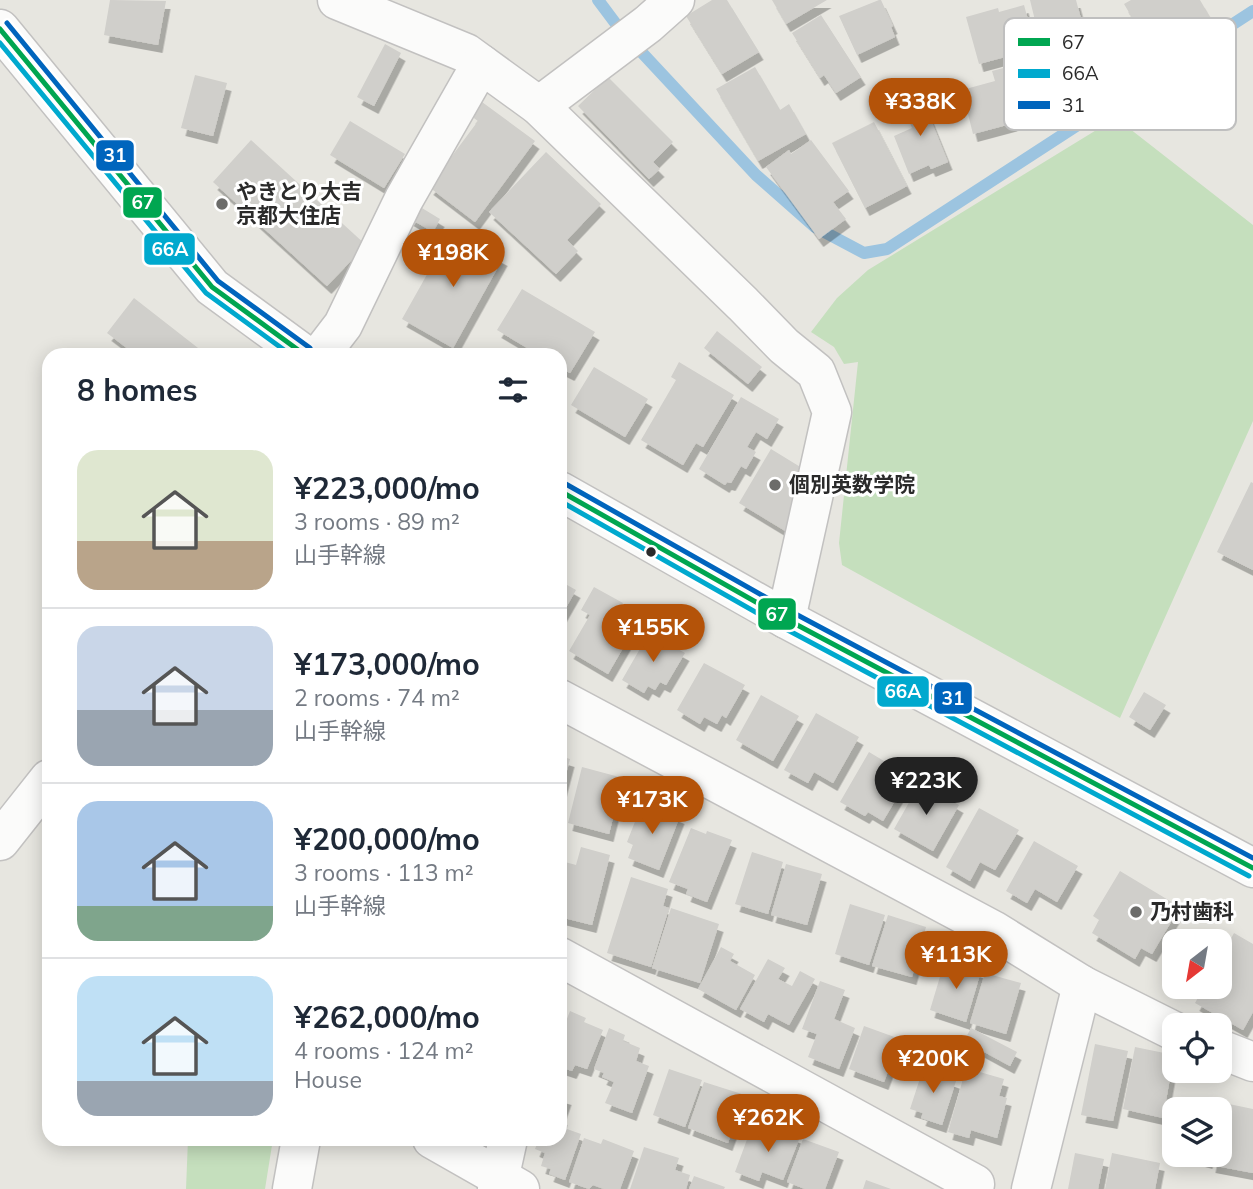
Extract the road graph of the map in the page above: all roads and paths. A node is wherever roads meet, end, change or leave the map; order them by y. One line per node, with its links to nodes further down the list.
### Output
1 (337, 0): 4 (street)
2 (662, 12): 5 (street)
3 (0, 29): 6 (street)
4 (481, 65): 5 (street); 7 (street)
5 (539, 106): 9 (street)
6 (295, 348)
7 (325, 348)
8 (567, 495): 9 (street)
9 (786, 619): 13 (street)
10 (567, 703): 15 (street)
11 (42, 788): 12 (street)
12 (0, 841)
13 (1253, 868)
14 (567, 961): 24 (street)
15 (1082, 985): 16 (street); 25 (street)
16 (1162, 1025)
17 (1232, 1054): 18 (street)
18 (1253, 1062)
19 (300, 1146): 23 (street)
20 (443, 1146): 22 (street)
21 (508, 1146): 22 (street)
22 (505, 1185)
23 (292, 1189)
24 (974, 1189)
25 (1031, 1189)

